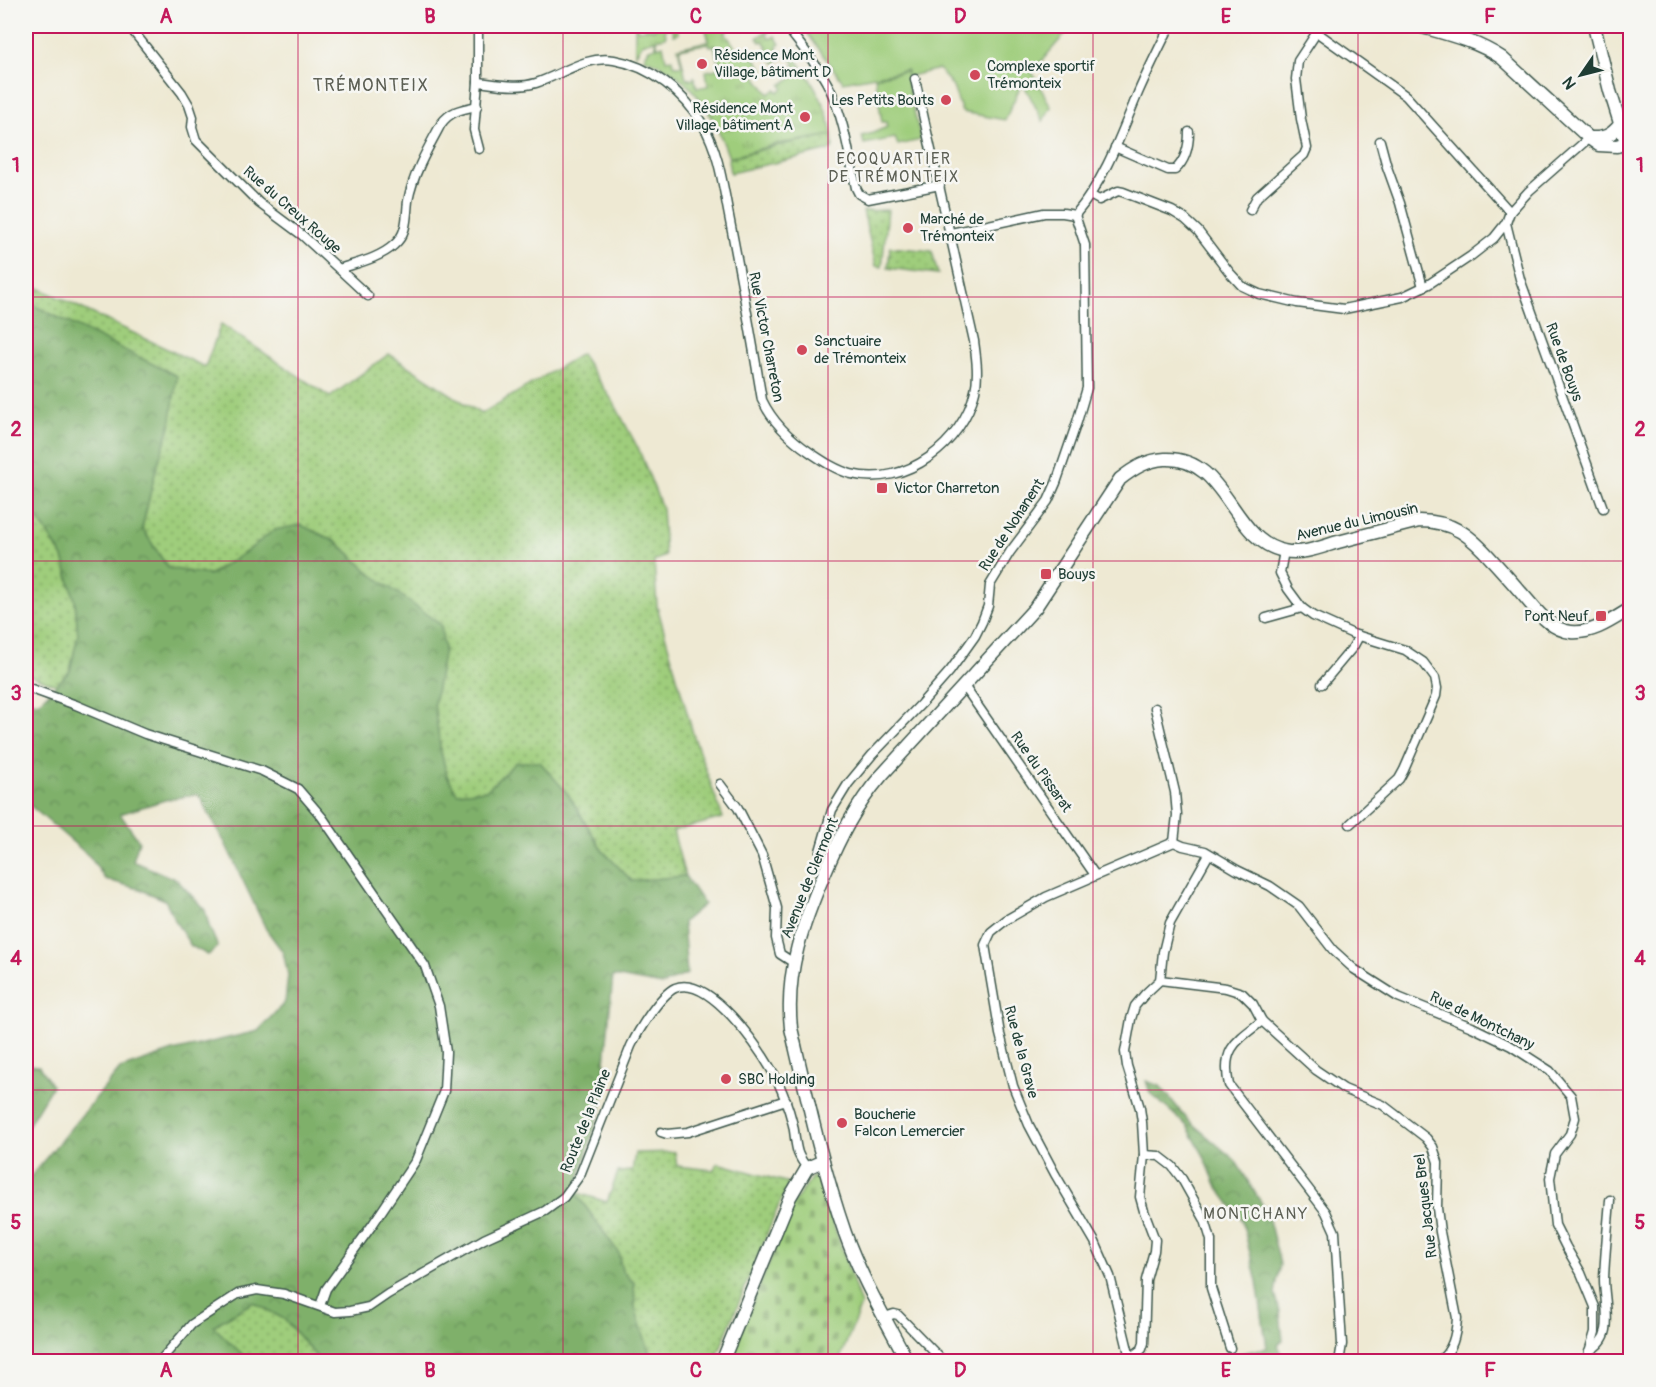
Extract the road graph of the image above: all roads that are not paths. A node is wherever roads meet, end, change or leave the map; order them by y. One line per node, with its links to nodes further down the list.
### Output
1 (129, 26): 28 (street, Rue du Creux Rouge)
2 (478, 26): 10 (street)
3 (786, 26): 21 (street)
4 (1170, 26): 18 (street)
5 (1308, 26): 8 (street)
6 (1419, 26): 15 (main road)
7 (1594, 26): 13 (main road)
8 (1317, 32): 23 (street); 24 (street)
9 (915, 79): 21 (street, Rue Victor Charreton)
10 (478, 82): 11 (street); 27 (street, Rue Victor Charreton)
11 (477, 106): 19 (street); 28 (street, Rue du Creux Rouge)
12 (1630, 113): 13 (main road)
13 (1620, 125): 15 (main road); 17 (main road)
14 (1189, 132): 18 (street)
15 (1589, 138): 17 (main road); 24 (street)
16 (1380, 141): 29 (street)
17 (1626, 143): 20 (main road)
18 (1115, 147): 22 (street)
19 (479, 149)
20 (1630, 155)
21 (940, 185): 27 (street, Rue Victor Charreton)
22 (1090, 195): 25 (street); 29 (street)
23 (1250, 210)
24 (1510, 212): 26 (street)
25 (1075, 216): 27 (street); 46 (street, Rue de Nohanent)
26 (1506, 223): 29 (street); 31 (street, Rue de Bouys)
27 (951, 233)
28 (339, 269): 30 (street, Rue du Creux Rouge)
29 (1423, 287)
30 (368, 296)
31 (1603, 508)
32 (1284, 551): 33 (street); 34 (main road, Avenue du Limousin); 36 (main road, Avenue du Limousin)
33 (1302, 608): 35 (street); 37 (street)
34 (1630, 609)
35 (1266, 618)
36 (1018, 627): 39 (main road, Avenue de Clermont)
37 (1359, 636): 38 (street); 43 (street)
38 (1322, 684)
39 (964, 686): 46 (main road, Avenue de Clermont); 47 (street, Rue du Pissarat)
40 (26, 687): 57 (street)
41 (1155, 708): 44 (street)
42 (720, 784): 48 (street)
43 (1350, 825)
44 (1174, 842): 45 (street, Rue de Montchany); 47 (street, Rue de la Grave)
45 (1209, 854): 49 (street); 60 (street, Rue de Montchany)
46 (828, 866): 48 (main road, Avenue de Clermont)
47 (1095, 875): 61 (street, Rue de la Grave)
48 (794, 963): 54 (main road, Avenue de Clermont)
49 (1160, 980): 50 (street, Rue Jacques Brel); 53 (street)
50 (1262, 1021): 66 (street); 67 (street, Rue Jacques Brel)
51 (786, 1100): 52 (street); 55 (street, Route de la Plaine); 57 (street, Route de la Plaine)
52 (661, 1132)
53 (1144, 1155): 59 (street); 61 (street)
54 (823, 1161): 55 (main road); 58 (main road, Avenue de Clermont)
55 (807, 1168): 63 (main road)
56 (1610, 1200): 60 (street)
57 (320, 1306): 62 (street, Route de la Plaine)
58 (885, 1317): 64 (main road, Avenue de Clermont); 65 (street)
59 (1230, 1348)
60 (1589, 1350): 68 (street, Rue de Montchany)
61 (1130, 1360)
62 (159, 1362)
63 (722, 1362)
64 (908, 1362)
65 (944, 1362)
66 (1339, 1362)
67 (1438, 1362)
68 (1586, 1362)

